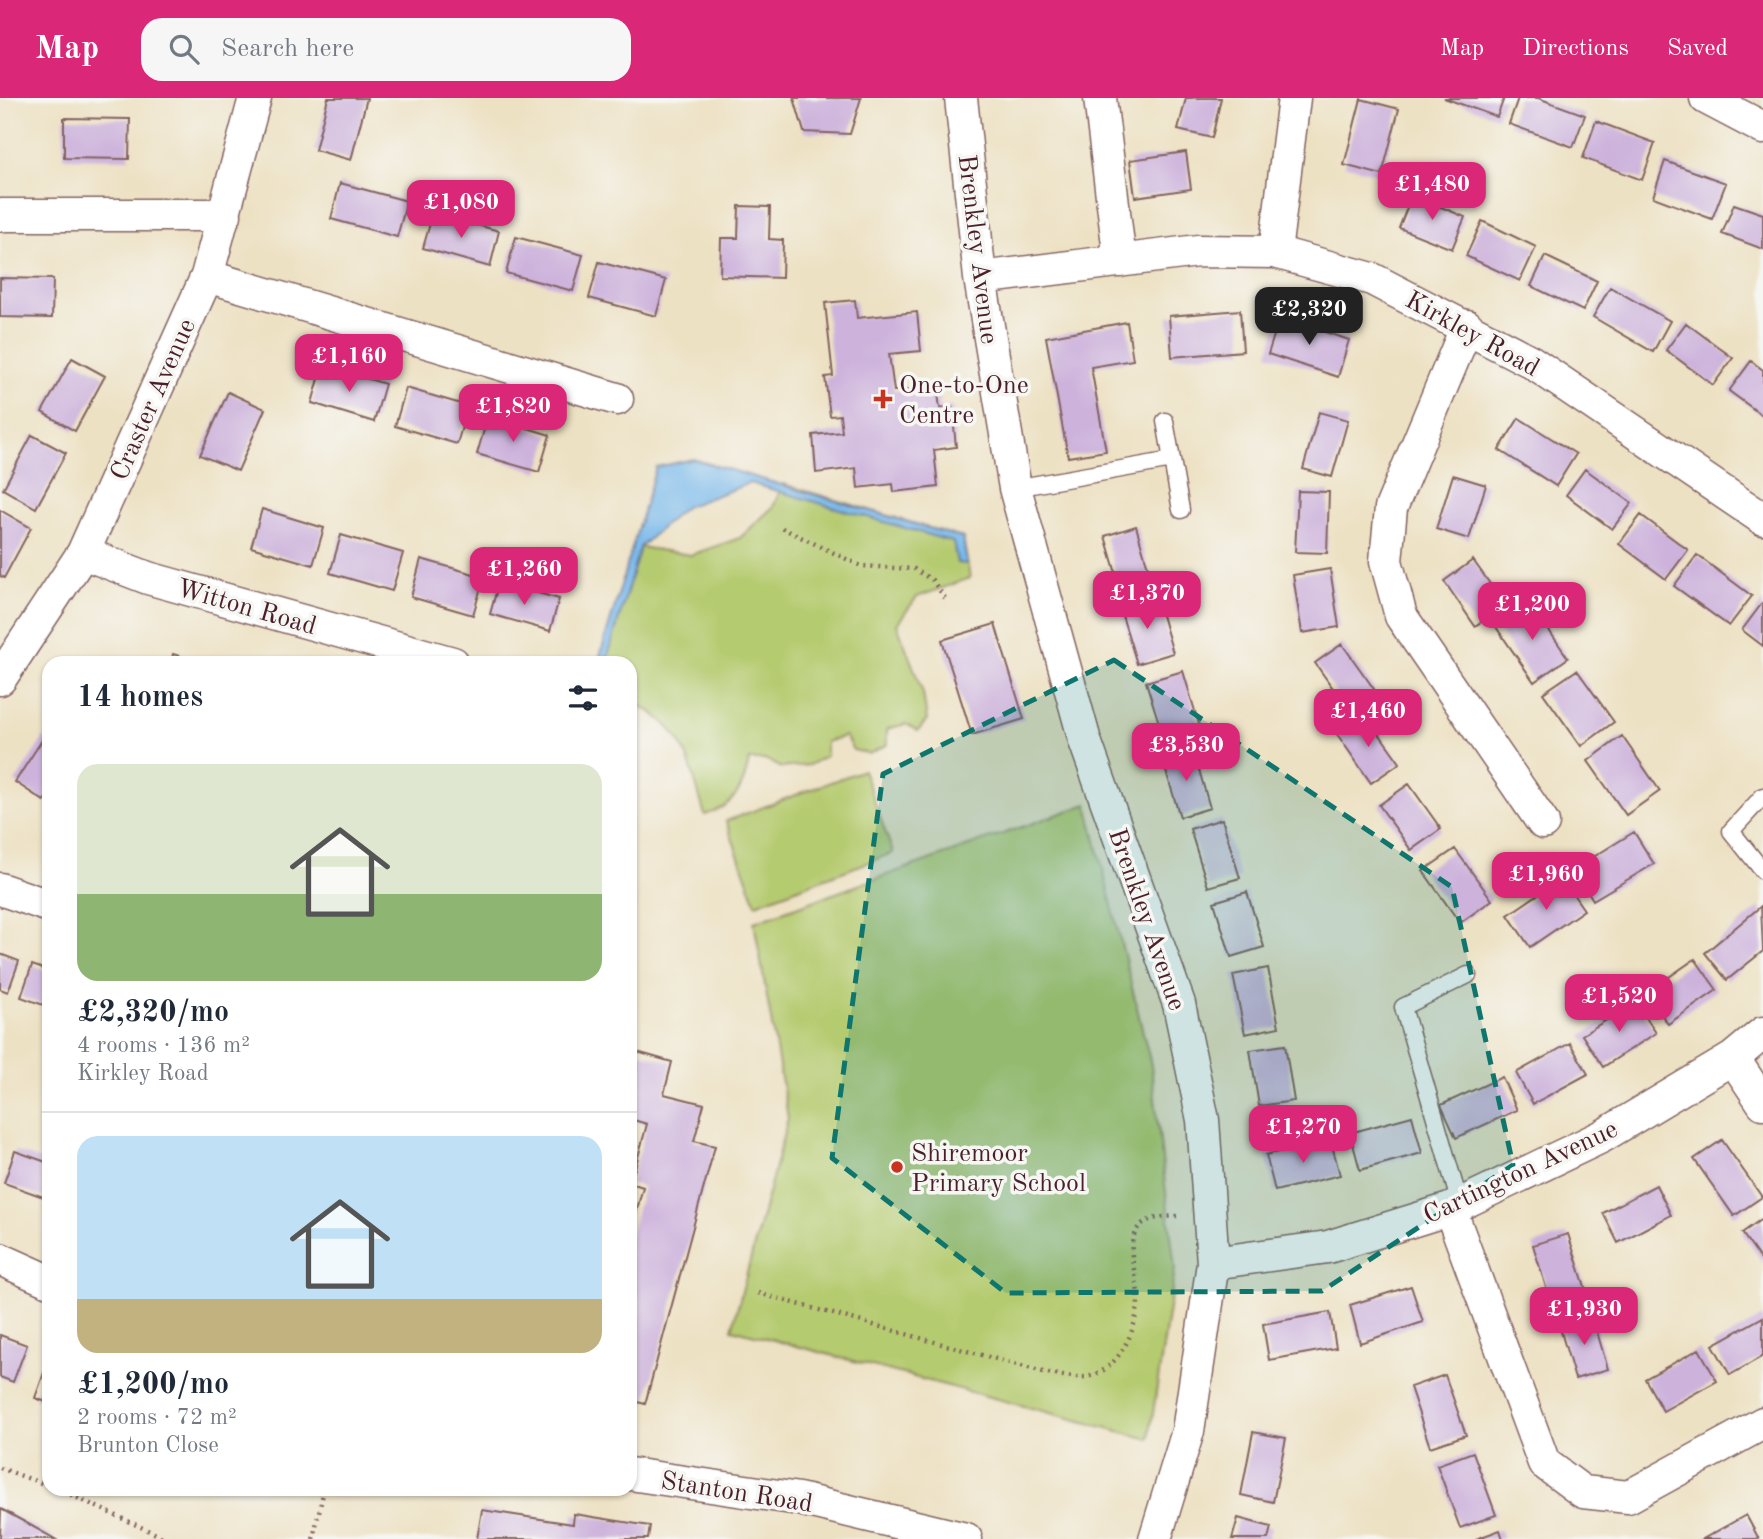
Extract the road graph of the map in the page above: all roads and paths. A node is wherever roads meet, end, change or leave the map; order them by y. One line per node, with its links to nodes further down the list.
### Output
1 (255, 98): 8 (street, Craster Avenue)
2 (961, 98): 12 (street, Brenkley Avenue)
3 (1100, 98): 10 (street)
4 (1294, 98): 9 (street)
5 (1706, 98): 6 (street)
6 (1763, 128)
7 (0, 215): 8 (street)
8 (225, 215): 11 (street, Craster Avenue)
9 (1275, 252): 10 (street, Kirkley Road); 13 (street, Kirkley Road)
10 (1120, 261): 12 (street, Kirkley Road)
11 (207, 276): 14 (street); 21 (street, Craster Avenue)
12 (980, 278): 17 (street, Brenkley Avenue)
13 (1467, 326): 19 (street, Kirkley Road); 26 (street)
14 (617, 400)
15 (1165, 421): 16 (lane)
16 (1172, 460): 17 (lane); 18 (lane)
17 (1015, 488): 35 (street, Brenkley Avenue)
18 (1181, 510)
19 (1763, 519)
20 (782, 528): 22 (path)
21 (83, 553): 23 (street, Witton Road); 24 (street, Craster Avenue)
22 (945, 598)
23 (428, 656)
24 (0, 679)
25 (1763, 796): 27 (lane)
26 (1543, 823)
27 (1763, 871)
28 (0, 889): 29 (street)
29 (42, 904)
30 (1468, 975): 34 (lane)
31 (1763, 1033): 32 (street, Cartington Avenue)
32 (1733, 1058): 33 (street); 34 (street, Cartington Avenue)
33 (1763, 1102)
34 (1455, 1207): 37 (street, Cartington Avenue); 40 (street)
35 (1209, 1215): 37 (street, Brenkley Avenue); 39 (path)
36 (0, 1259): 38 (street)
37 (1213, 1263): 49 (street, Brenkley Avenue)
38 (42, 1278)
39 (758, 1293)
40 (1763, 1423)
41 (0, 1468): 43 (path)
42 (637, 1475): 48 (street, Stanton Road)
43 (42, 1483)
44 (73, 1496): 46 (path)
45 (322, 1496): 47 (path)
46 (167, 1539)
47 (313, 1539)
48 (966, 1539)
49 (1155, 1539)

